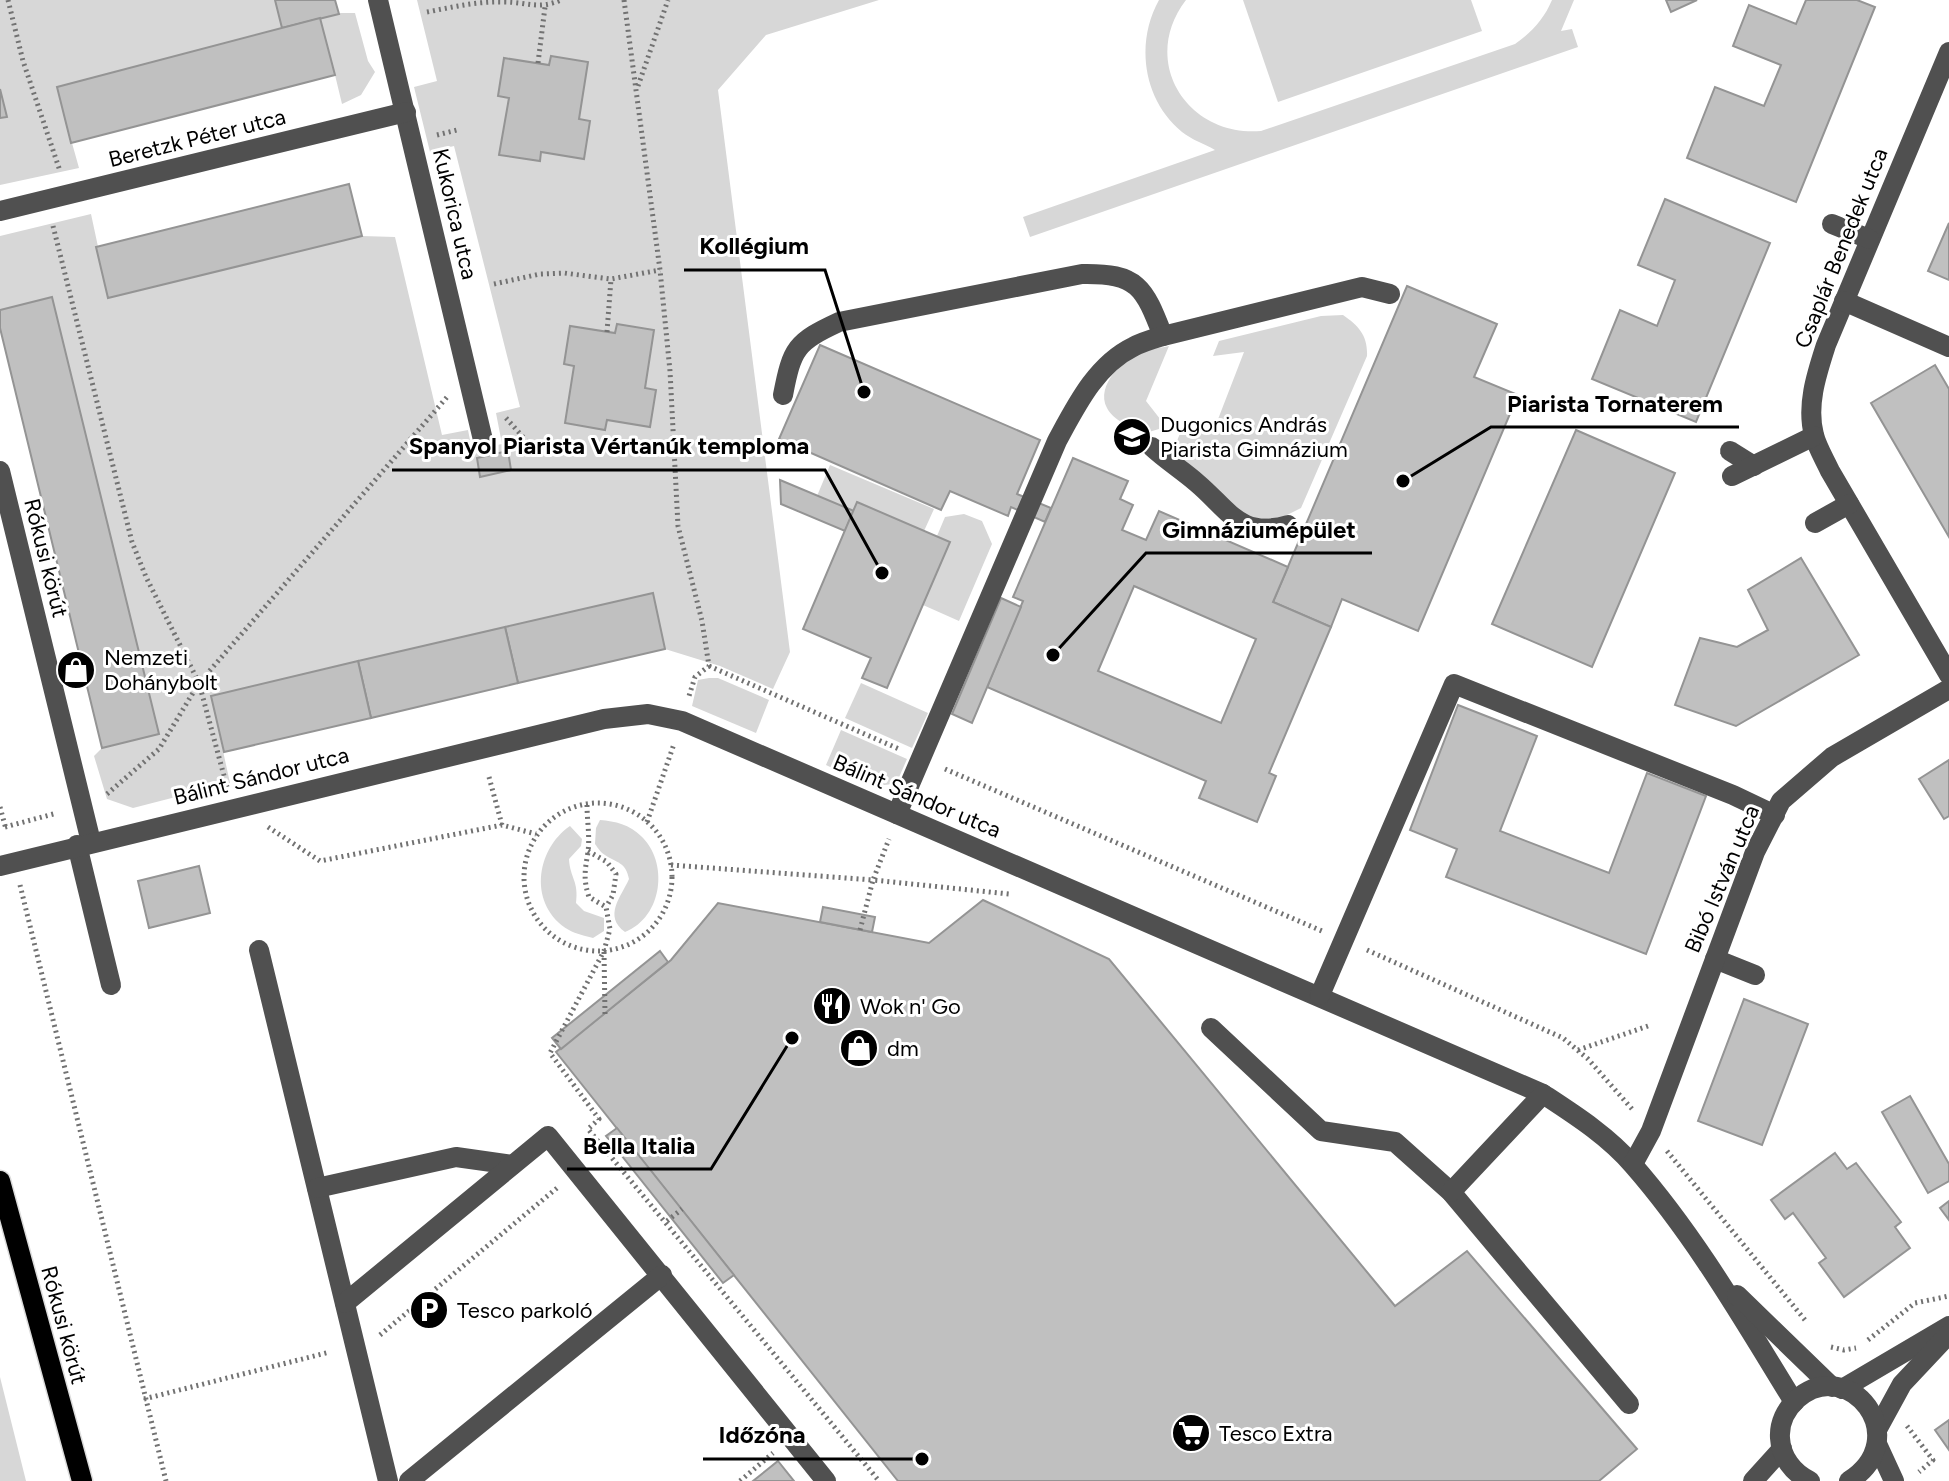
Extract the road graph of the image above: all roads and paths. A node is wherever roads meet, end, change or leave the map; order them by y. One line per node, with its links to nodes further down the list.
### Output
1 (8, 0): 12 (path)
2 (378, 0): 11 (street, Kukorica utca)
3 (561, 0): 6 (path)
4 (624, 0): 10 (path)
5 (668, 0): 10 (path)
6 (545, 7): 7 (path); 9 (path)
7 (427, 12)
8 (1949, 52): 16 (street, Csaplár Benedek utca)
9 (538, 63)
10 (637, 88): 17 (path)
11 (406, 112): 12 (street, Beretzk Péter utca); 25 (street, Kukorica utca)
12 (68, 194): 13 (street, Beretzk Péter utca)
13 (47, 199): 14 (street, Beretzk Péter utca); 39 (path)
14 (0, 211)
15 (1832, 224): 16 (street)
16 (1869, 239): 21 (street, Csaplár Benedek utca)
17 (660, 270): 18 (path); 37 (path)
18 (611, 279): 19 (path); 22 (path)
19 (494, 284)
20 (1390, 294): 23 (street)
21 (1844, 301): 24 (street); 27 (street, Csaplár Benedek utca)
22 (607, 332)
23 (1163, 336): 26 (street); 42 (street)
24 (1949, 347)
25 (468, 373): 28 (street, Kukorica utca); 39 (path)
26 (783, 395)
27 (1814, 436): 31 (street); 34 (street, Csaplár Benedek utca)
28 (483, 440)
29 (1152, 447): 36 (street)
30 (1730, 451): 31 (street)
31 (1754, 466): 33 (street)
32 (0, 471): 52 (street, Rókusi körút)
33 (1732, 476)
34 (1849, 504): 35 (street); 38 (street, Csaplár Benedek utca)
35 (1815, 523)
36 (1288, 525)
37 (709, 666): 41 (path); 42 (path)
38 (1949, 675)
39 (199, 683): 44 (path); 45 (path)
40 (1949, 689): 48 (street, Bibó István utca)
41 (682, 721): 45 (street, Bálint Sándor utca); 47 (street, Bálint Sándor utca); 49 (path)
42 (921, 759): 47 (street); 60 (path)
43 (489, 777): 50 (path)
44 (103, 798)
45 (244, 805): 50 (path); 52 (street, Bálint Sándor utca)
46 (587, 805): 49 (path); 51 (path); 53 (path)
47 (897, 814): 56 (path); 66 (street, Bálint Sándor utca)
48 (1775, 815): 60 (street); 63 (street, Bibó István utca)
49 (647, 822): 55 (path)
50 (502, 825): 51 (path)
51 (536, 834): 62 (path)
52 (84, 844): 54 (street, Bálint Sándor utca); 65 (street, Rókusi körút)
53 (588, 851): 58 (path); 58 (path)
54 (7, 864): 96 (path)
55 (671, 865): 56 (path); 62 (path)
56 (873, 880): 57 (path); 59 (path)
57 (1014, 894)
58 (606, 907): 62 (path)
59 (860, 930)
60 (1343, 940): 66 (street); 70 (path)
61 (259, 950): 76 (street)
62 (604, 951): 67 (path); 79 (path)
63 (1715, 959): 64 (street); 72 (street, Bibó István utca)
64 (1755, 975)
65 (111, 985)
66 (1320, 995): 71 (street, Bálint Sándor utca)
67 (605, 1014)
68 (1648, 1026): 70 (path)
69 (1211, 1028): 77 (street)
70 (1577, 1050): 72 (path)
71 (1543, 1094): 73 (street, Bálint Sándor utca); 77 (street)
72 (1651, 1131): 73 (street, Bibó István utca); 84 (path)
73 (1633, 1164): 81 (street, Bálint Sándor utca)
74 (512, 1165): 76 (street); 80 (street); 83 (street)
75 (0, 1181): 95 (main road, Rókusi körút)
76 (317, 1188): 83 (street)
77 (1451, 1192): 90 (street)
78 (682, 1209): 79 (path)
79 (667, 1221): 100 (path)
80 (662, 1275): 98 (street); 99 (street)
81 (1717, 1275): 88 (street, Bálint Sándor utca); 89 (street, Bálint Sándor utca)
82 (1949, 1296): 87 (path)
83 (345, 1303): 97 (street)
84 (1809, 1326)
85 (1949, 1326): 88 (street)
86 (1949, 1334): 92 (street)
87 (1828, 1347)
88 (1837, 1388): 89 (street); 92 (street, Bálint Sándor utca)
89 (1794, 1402): 93 (street)
90 (1629, 1404)
91 (1901, 1419): 94 (path)
92 (1878, 1436): 103 (street); 104 (street, Bálint Sándor utca)
93 (1782, 1449): 101 (street); 102 (street)
94 (1933, 1460)
95 (82, 1481)
96 (166, 1481)
97 (388, 1481)
98 (409, 1481)
99 (826, 1481)
100 (879, 1481)
101 (1753, 1481)
102 (1810, 1481)
103 (1849, 1481)
104 (1894, 1481)

